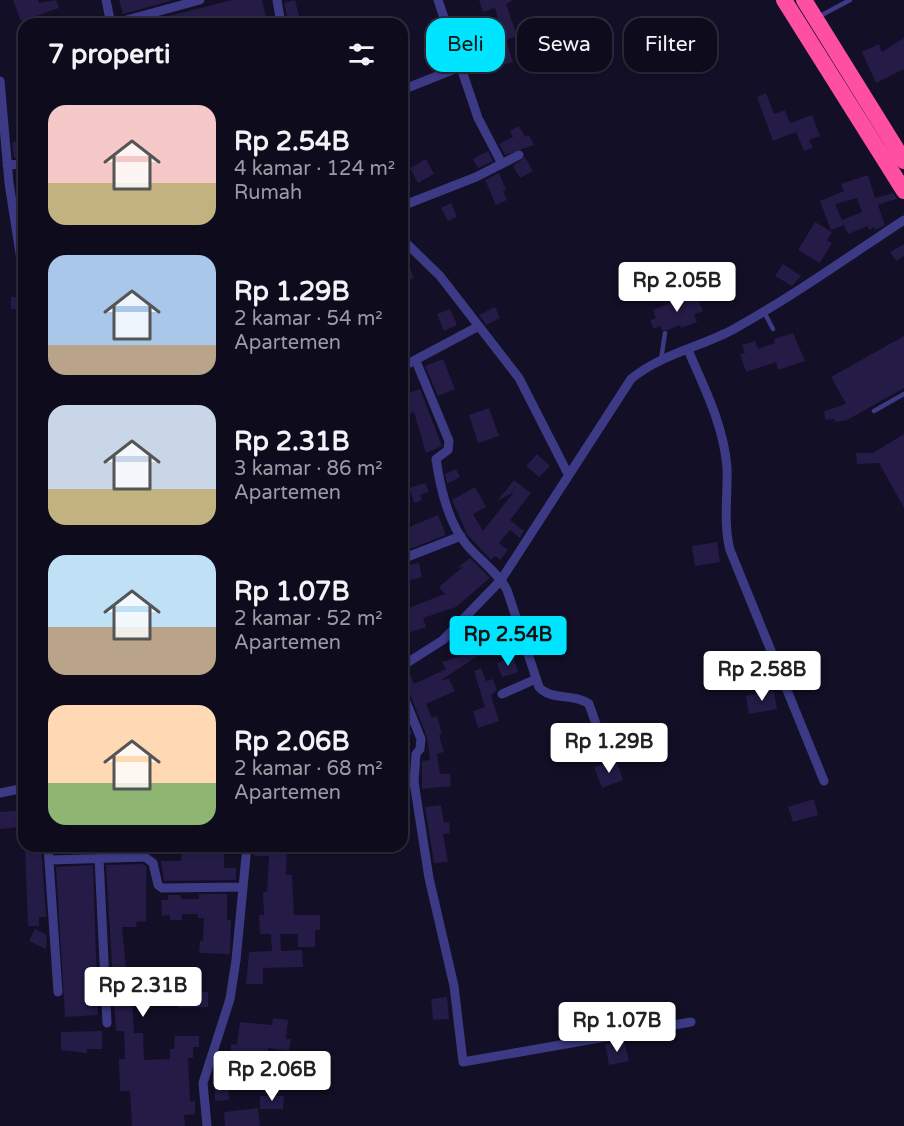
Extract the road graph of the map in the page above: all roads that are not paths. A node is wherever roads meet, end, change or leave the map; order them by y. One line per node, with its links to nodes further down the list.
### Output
1 (106, 0): 8 (street)
2 (200, 0): 9 (street)
3 (277, 0): 10 (street)
4 (438, 0): 11 (street)
5 (784, 0): 22 (highway)
6 (804, 0): 12 (highway)
7 (850, 0): 12 (lane)
8 (110, 18)
9 (133, 18)
10 (280, 18)
11 (444, 18)
12 (815, 18): 17 (highway)
13 (447, 72): 16 (street)
14 (462, 72): 20 (street)
15 (0, 81): 21 (street)
16 (408, 88)
17 (902, 154)
18 (519, 155): 20 (street)
19 (18, 164): 21 (street)
20 (502, 164): 23 (street)
21 (7, 165): 24 (street)
22 (904, 191)
23 (408, 203)
24 (18, 220)
25 (904, 220): 27 (street)
26 (408, 245): 28 (street)
27 (764, 312): 29 (lane); 31 (street)
28 (479, 326): 33 (street); 37 (street)
29 (772, 329)
30 (665, 333): 32 (lane)
31 (688, 350): 32 (street); 46 (street)
32 (661, 360): 37 (street)
33 (416, 361): 34 (street); 38 (street)
34 (408, 365)
35 (904, 394): 36 (lane)
36 (874, 411)
37 (568, 474): 40 (street)
38 (461, 536): 39 (street); 40 (street)
39 (408, 557)
40 (501, 580): 41 (street); 42 (street)
41 (408, 662)
42 (536, 679): 43 (street); 45 (street)
43 (502, 694)
44 (408, 706): 55 (street)
45 (604, 747)
46 (824, 781)
47 (18, 789): 48 (street)
48 (0, 793)
49 (49, 852): 52 (street)
50 (246, 852): 53 (street)
51 (99, 858): 52 (street); 53 (street); 56 (street)
52 (50, 860): 54 (street)
53 (243, 888): 57 (street)
54 (58, 992)
55 (691, 1022)
56 (107, 1023)
57 (207, 1126)

